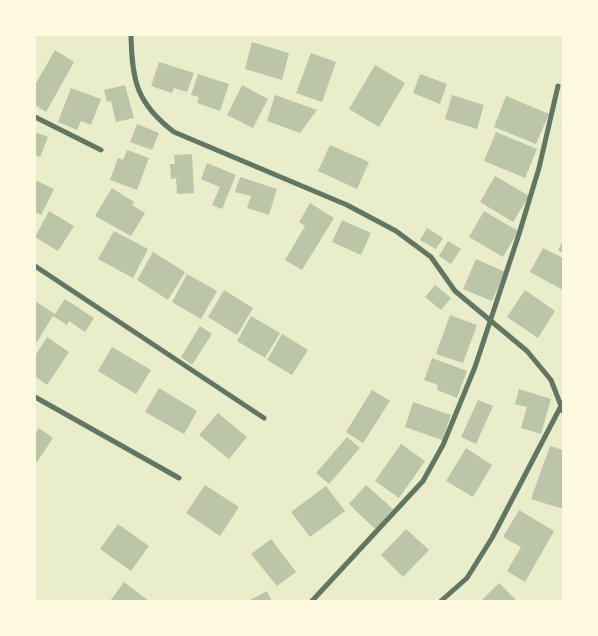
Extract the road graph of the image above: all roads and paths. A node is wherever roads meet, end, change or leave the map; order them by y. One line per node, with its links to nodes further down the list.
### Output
1 (130, 35): 6 (street)
2 (558, 86): 6 (street)
3 (35, 117): 4 (street)
4 (101, 150)
5 (35, 266): 9 (street)
6 (490, 320): 8 (street); 11 (street)
7 (35, 397): 10 (street)
8 (562, 408): 12 (street)
9 (264, 418)
10 (180, 478)
11 (312, 601)
12 (441, 601)

